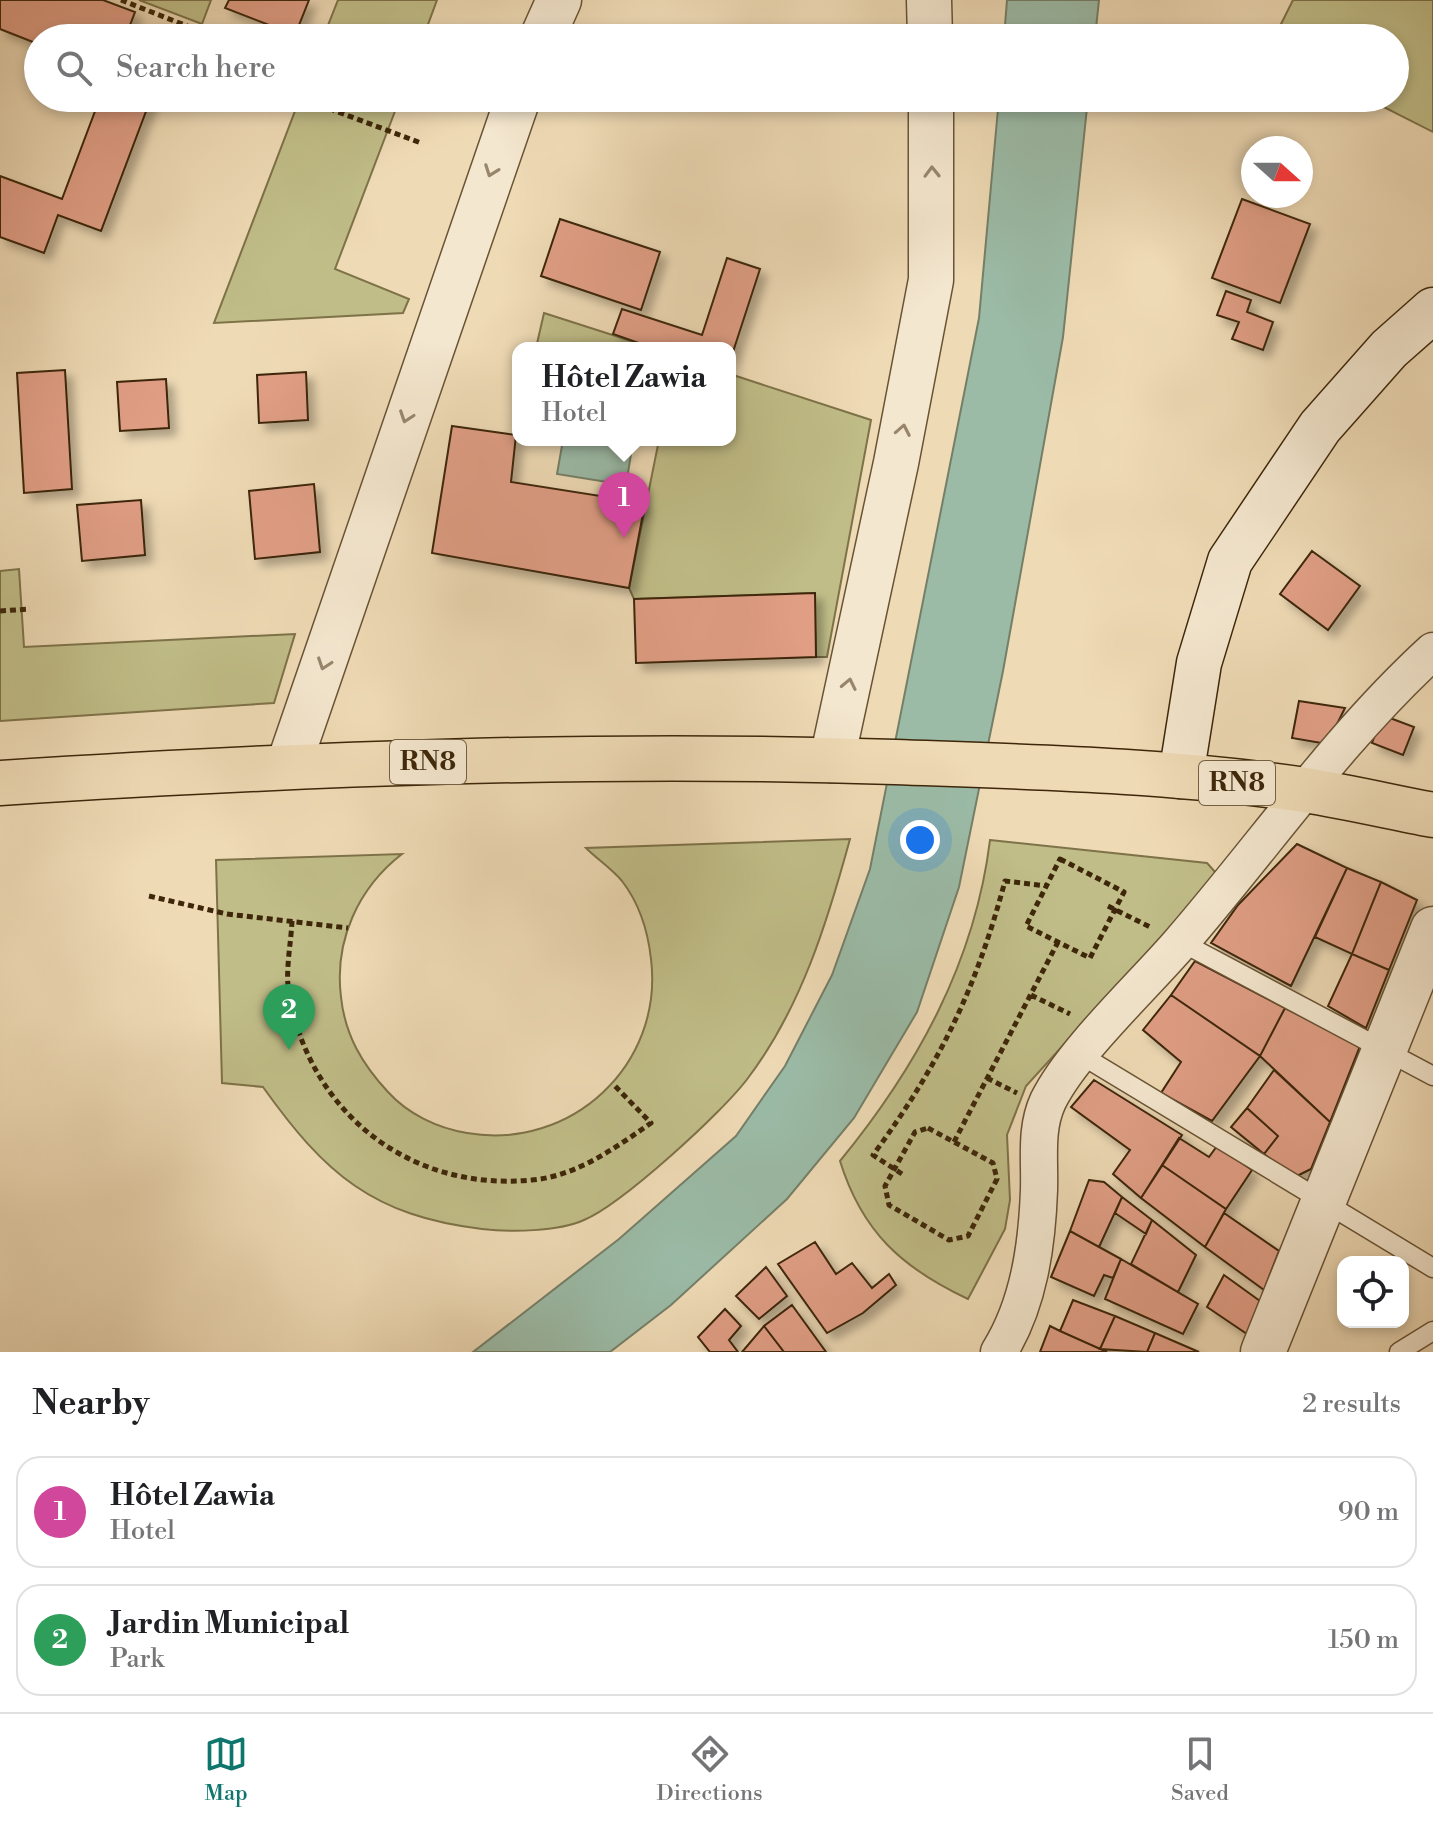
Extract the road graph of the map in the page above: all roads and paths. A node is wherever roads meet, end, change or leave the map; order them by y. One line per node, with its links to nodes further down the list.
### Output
1 (121, 0): 4 (path)
2 (559, 0): 5 (street)
3 (929, 0): 6 (street)
4 (182, 24)
5 (548, 24)
6 (930, 24)
7 (338, 112): 10 (path)
8 (513, 112): 16 (street, one-way to 16)
9 (931, 112): 15 (street, one-way to 9)
10 (421, 143)
11 (1433, 310): 17 (street)
12 (30, 609): 13 (path)
13 (0, 611)
14 (1433, 651): 19 (street)
15 (844, 761): 16 (main road, RN8); 17 (main road, RN8)
16 (289, 764): 18 (main road, RN8)
17 (1181, 776): 19 (main road, RN8)
18 (0, 783)
19 (1306, 790): 20 (main road, RN8); 29 (street)
20 (1433, 815)
21 (1047, 886): 24 (path); 28 (path); 37 (path)
22 (149, 896): 25 (path)
23 (1108, 906): 24 (path)
24 (1115, 909): 28 (path); 29 (path)
25 (292, 921): 26 (path); 35 (path)
26 (348, 928)
27 (1433, 929): 32 (street)
28 (1058, 942): 30 (path)
29 (1181, 942): 32 (lane); 33 (street)
30 (1031, 995): 31 (path); 36 (path)
31 (1071, 1015)
32 (1385, 1049): 34 (lane); 39 (street)
33 (1081, 1055): 39 (lane); 42 (street)
34 (1433, 1076)
35 (613, 1084)
36 (954, 1142): 37 (path); 37 (path)
37 (894, 1169): 38 (path)
38 (902, 1174)
39 (1323, 1204): 40 (lane); 43 (street)
40 (1433, 1268)
41 (1433, 1331): 44 (lane)
42 (999, 1352)
43 (1263, 1352)
44 (1399, 1352)

